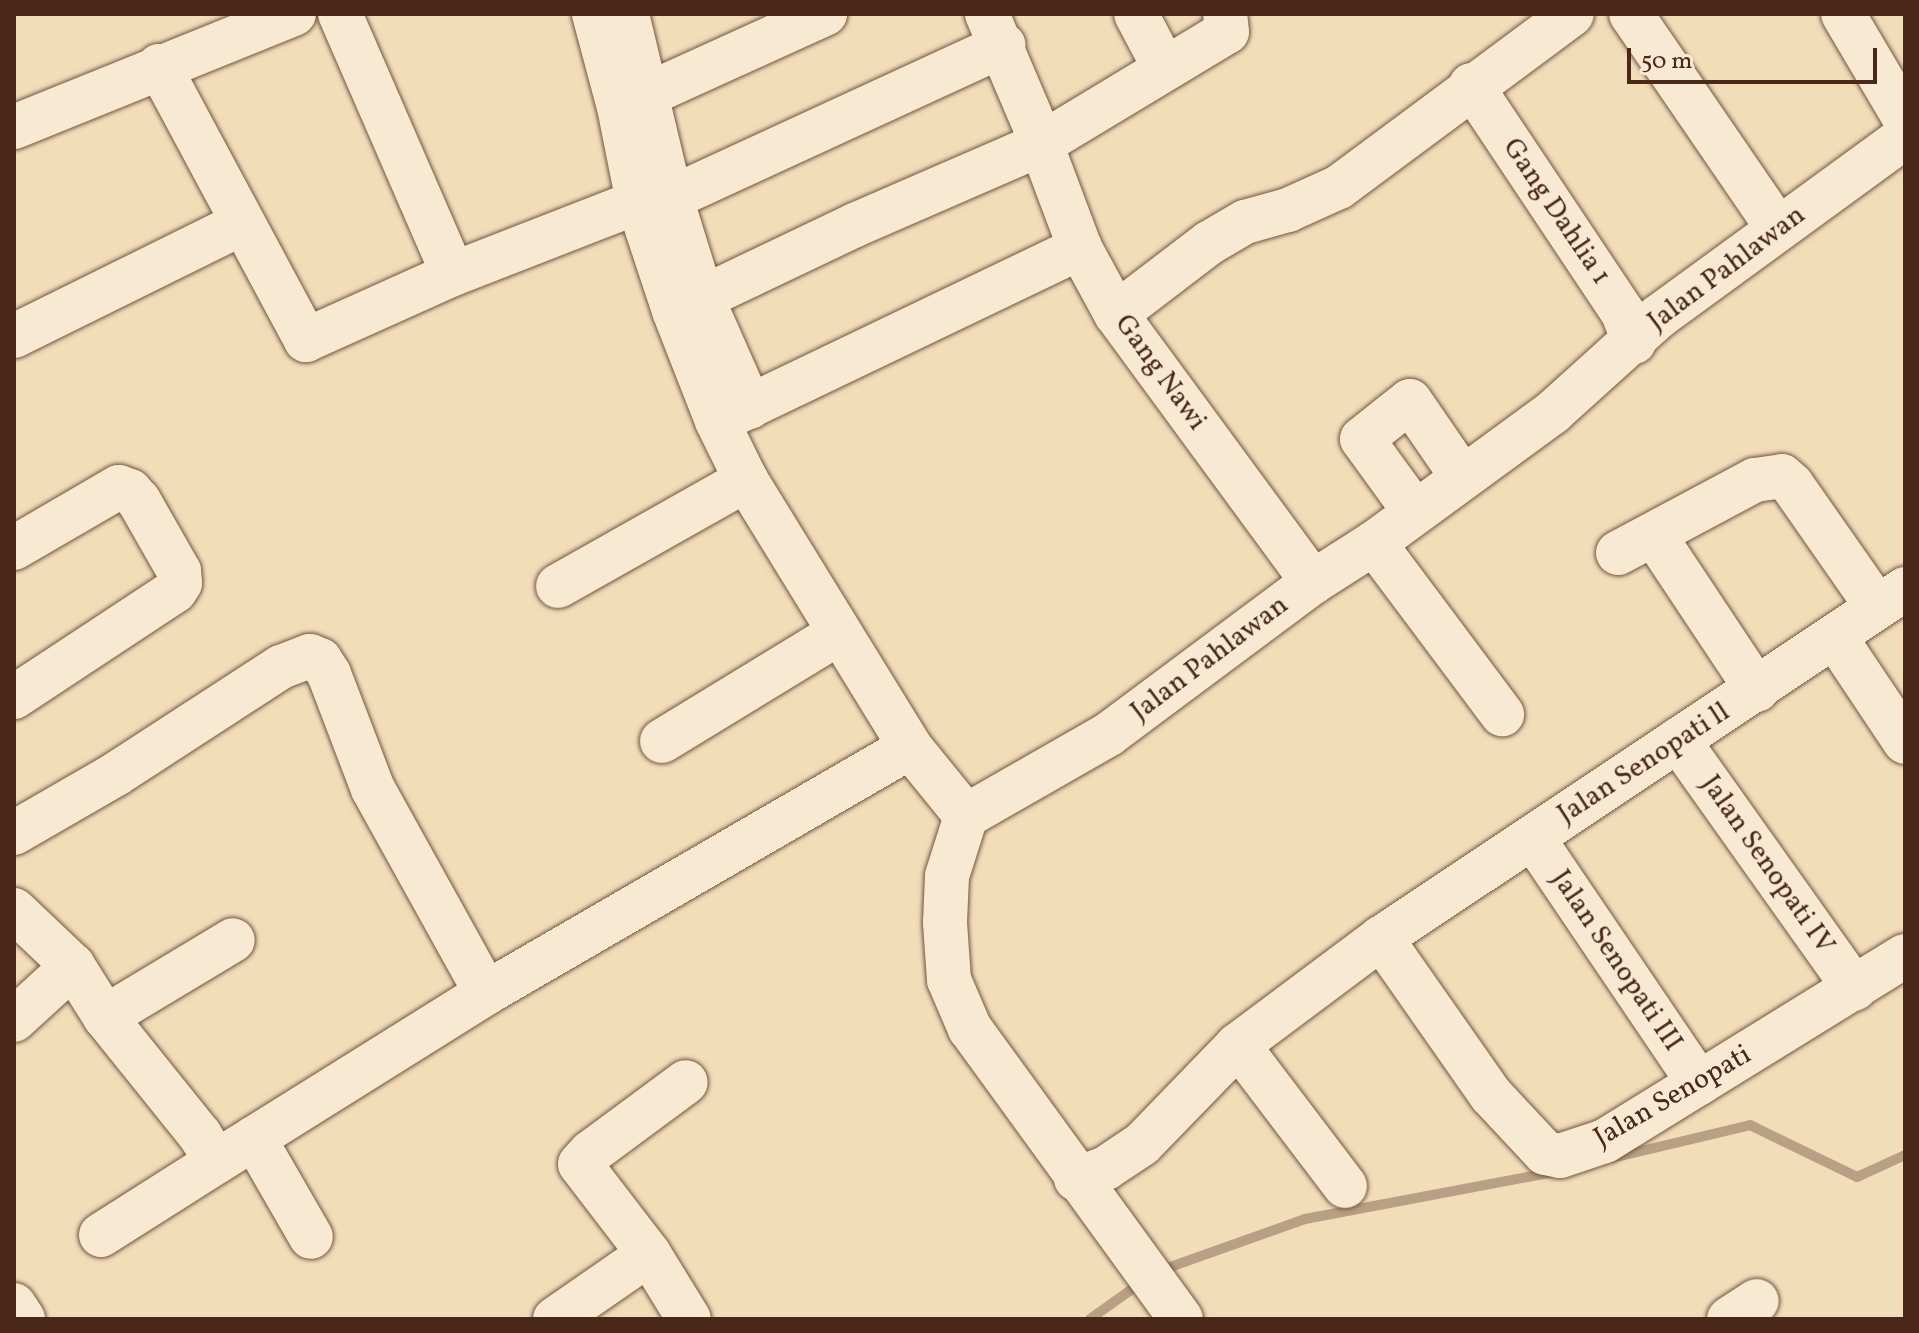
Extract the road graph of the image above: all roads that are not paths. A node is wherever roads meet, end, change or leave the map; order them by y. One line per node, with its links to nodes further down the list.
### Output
1 (294, 14): 12 (street)
2 (340, 14): 24 (street)
3 (594, 14): 20 (street)
4 (627, 14): 15 (street)
5 (825, 14): 15 (street)
6 (1136, 14): 13 (street)
7 (1225, 14): 13 (street)
8 (1572, 14): 14 (street)
9 (1631, 14): 22 (street)
10 (1843, 14): 16 (street)
11 (995, 29): 18 (street, Gang Nawi); 20 (street)
12 (159, 66): 17 (street); 21 (street)
13 (1164, 67): 18 (street)
14 (1471, 85): 26 (street); 28 (street, Gang Dahlia 1)
15 (644, 96): 20 (street)
16 (1905, 119)
17 (14, 127)
18 (1039, 137): 23 (street, Gang Nawi); 25 (street)
19 (1905, 137): 22 (street, Jalan Pahlawan)
20 (655, 200): 24 (street); 25 (street); 29 (street)
21 (243, 223): 24 (street); 27 (street)
22 (1778, 229): 28 (street, Jalan Pahlawan)
23 (1080, 248): 26 (street, Gang Nawi); 29 (street)
24 (453, 274)
25 (702, 298): 29 (street)
26 (1116, 314): 35 (street, Gang Nawi)
27 (14, 336)
28 (1634, 342): 30 (street, Jalan Pahlawan)
29 (733, 414): 31 (street)
30 (1463, 478): 32 (street, Jalan Pahlawan); 32 (street)
31 (746, 480): 36 (street); 38 (street)
32 (1415, 512): 33 (street, Jalan Pahlawan)
33 (1374, 543): 35 (street, Jalan Pahlawan); 42 (street)
34 (14, 548): 41 (street)
35 (1313, 582): 47 (street, Jalan Pahlawan)
36 (558, 586)
37 (1891, 598): 39 (street, Jalan Senopati ll); 40 (street)
38 (839, 633): 44 (street); 46 (street)
39 (1835, 637): 40 (street, Jalan Senopati ll); 45 (street)
40 (1757, 690): 43 (street, Jalan Senopati ll)
41 (14, 697)
42 (1502, 714)
43 (1678, 740): 49 (street, Jalan Senopati ll); 55 (street, Jalan Senopati IV)
44 (662, 741)
45 (1905, 742)
46 (910, 747): 47 (street); 56 (street)
47 (966, 816): 64 (street)
48 (14, 833): 56 (street)
49 (1533, 838): 51 (street, Jalan Senopati ll); 61 (street, Jalan Senopati III)
50 (14, 910): 54 (street)
51 (1381, 938): 59 (street, Jalan Senopati ll); 61 (street, Jalan Senopati)
52 (233, 940): 57 (street)
53 (1905, 956): 55 (street, Jalan Senopati)
54 (73, 966): 57 (street); 58 (street)
55 (1855, 989): 61 (street, Jalan Senopati)
56 (486, 993): 62 (street)
57 (105, 1017): 63 (street)
58 (14, 1020)
59 (1238, 1045): 64 (street, Jalan Senopati ll); 65 (street)
60 (686, 1082): 68 (street)
61 (1699, 1083)
62 (254, 1138): 63 (street); 67 (street)
63 (216, 1162): 66 (street)
64 (1076, 1179): 73 (street)
65 (1345, 1186)
66 (101, 1235)
67 (311, 1237)
68 (649, 1254): 71 (street); 72 (street)
69 (14, 1305): 70 (street)
70 (23, 1319)
71 (555, 1319)
72 (689, 1319)
73 (1181, 1319)

